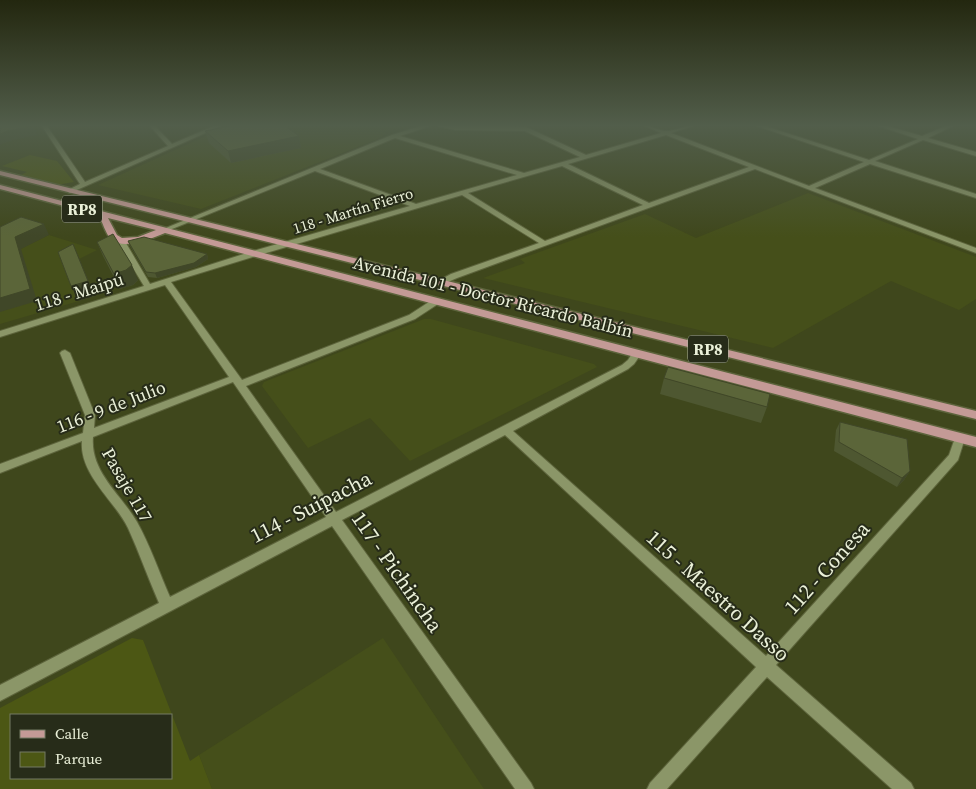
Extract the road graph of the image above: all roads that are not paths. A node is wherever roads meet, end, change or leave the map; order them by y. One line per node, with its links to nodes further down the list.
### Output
1 (69, 163): 14 (street)
2 (135, 163): 14 (street)
3 (331, 163): 11 (street)
4 (483, 163): 13 (street)
5 (567, 163): 9 (street, 118 - Martín Fierro)
6 (744, 163): 10 (street)
7 (866, 163): 16 (street)
8 (871, 163): 19 (street)
9 (563, 164): 13 (street, 118 - Martín Fierro); 20 (street)
10 (755, 167): 16 (street); 20 (street)
11 (314, 170): 21 (street); 23 (street)
12 (0, 173): 17 (main road, Avenida 101 - Doctor Ricardo Balbín / RP8)
13 (524, 175): 18 (street, 118 - Martín Fierro)
14 (84, 185): 17 (street)
15 (0, 187): 22 (main road, Avenida 101 - Doctor Ricardo Balbín / RP8)
16 (809, 188): 28 (street)
17 (70, 191): 23 (main road, Avenida 101 - Doctor Ricardo Balbín / RP8)
18 (463, 193): 21 (street, 118 - Martín Fierro); 26 (street)
19 (976, 196)
20 (649, 206): 26 (street)
21 (418, 207): 27 (street, 118 - Martín Fierro)
22 (101, 214): 24 (main road, Avenida 101 - Doctor Ricardo Balbín / RP8); 25 (main road)
23 (189, 221): 24 (street); 27 (main road, Avenida 101 - Doctor Ricardo Balbín / RP8)
24 (165, 230): 25 (main road); 29 (main road, Avenida 101 - Doctor Ricardo Balbín / RP8)
25 (120, 240): 32 (street)
26 (544, 243): 31 (street)
27 (287, 245): 29 (street, 118 - Martín Fierro); 31 (main road, Avenida 101 - Doctor Ricardo Balbín / RP8)
28 (976, 251)
29 (253, 254): 30 (street, 118 - Martín Fierro); 33 (main road, Avenida 101 - Doctor Ricardo Balbín / RP8)
30 (167, 282): 32 (street, 118 - Maipú); 37 (street, 117 - Pichincha)
31 (441, 282): 38 (main road, Avenida 101 - Doctor Ricardo Balbín / RP8)
32 (149, 288): 34 (street, 118 - Maipú)
33 (435, 302): 36 (main road, Avenida 101 - Doctor Ricardo Balbín / RP8); 37 (street, 116 - 9 de Julio)
34 (0, 334)
35 (65, 353): 40 (street, Pasaje 117)
36 (636, 354): 39 (street, 114 - Suipacha); 41 (main road, Avenida 101 - Doctor Ricardo Balbín / RP8)
37 (237, 382): 40 (street, 116 - 9 de Julio); 44 (street, 117 - Pichincha)
38 (976, 415)
39 (506, 430): 44 (street, 114 - Suipacha); 46 (street, 115 - Maestro Dasso)
40 (89, 434): 43 (street, 116 - 9 de Julio); 45 (street, Pasaje 117)
41 (960, 438): 42 (main road, Avenida 101 - Doctor Ricardo Balbín / RP8); 46 (street, 112 - Conesa)
42 (976, 442)
43 (0, 469)
44 (335, 518): 45 (street, 114 - Suipacha); 48 (street, 117 - Pichincha)
45 (166, 604): 47 (street, 114 - Suipacha)
46 (767, 667): 49 (street, 112 - Conesa); 50 (street, 115 - Maestro Dasso)
47 (0, 693)
48 (525, 789)
49 (656, 789)
50 (905, 789)

